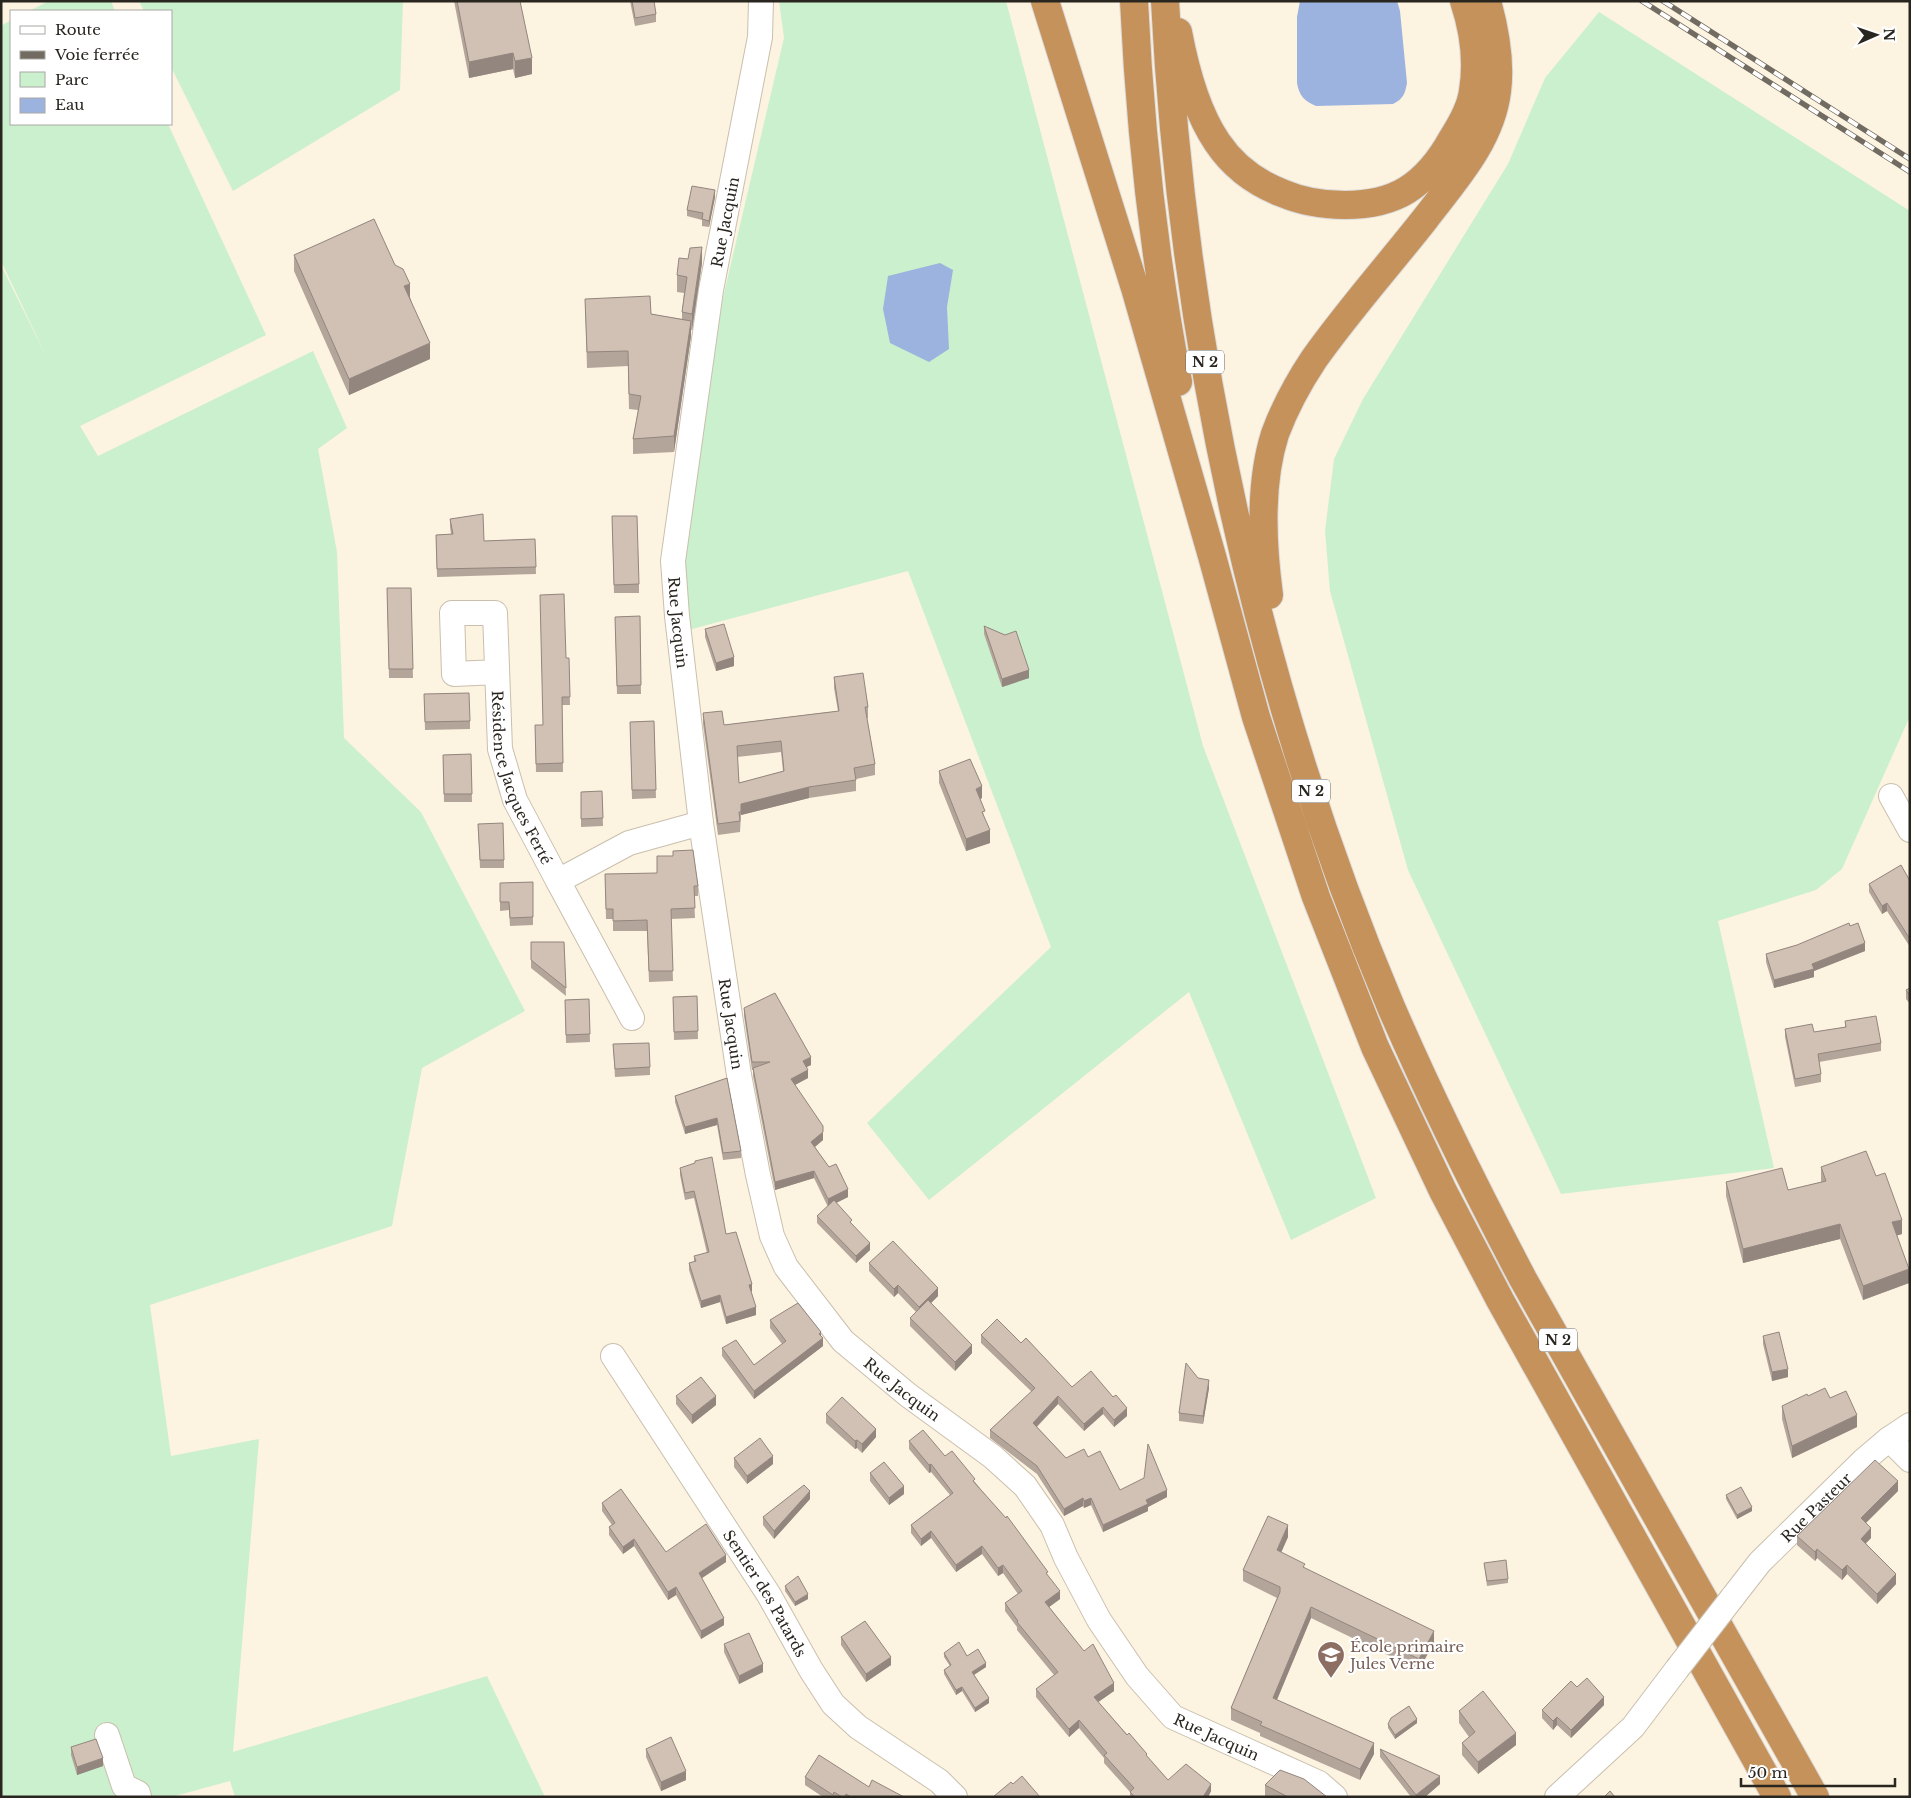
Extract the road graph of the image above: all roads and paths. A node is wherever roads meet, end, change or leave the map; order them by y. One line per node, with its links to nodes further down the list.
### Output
1 (761, 1): 12 (street, Rue Jacquin)
2 (1045, 1): 8 (highway)
3 (1134, 1): 8 (highway, N 2)
4 (1165, 1): 10 (highway, N 2)
5 (1172, 1): 6 (highway)
6 (1464, 1)
7 (1487, 1): 10 (highway)
8 (1212, 556): 25 (highway, N 2)
9 (497, 672): 14 (street, Résidence Jacques Ferté)
10 (1288, 715): 26 (highway, N 2)
11 (1891, 796): 13 (street)
12 (701, 823): 14 (street, Résidence Jacques Ferté); 23 (street, Rue Jacquin)
13 (1910, 830)
14 (558, 881): 15 (street, Résidence Jacques Ferté)
15 (632, 1018)
16 (613, 1356): 22 (street, Sentier des Patards)
17 (1910, 1425): 18 (street, Rue Pasteur)
18 (1889, 1439): 19 (street); 24 (street, Rue Pasteur, bridge)
19 (1910, 1460)
20 (107, 1735): 21 (street)
21 (139, 1797)
22 (955, 1797)
23 (1335, 1797)
24 (1557, 1797)
25 (1778, 1797)
26 (1815, 1797)

